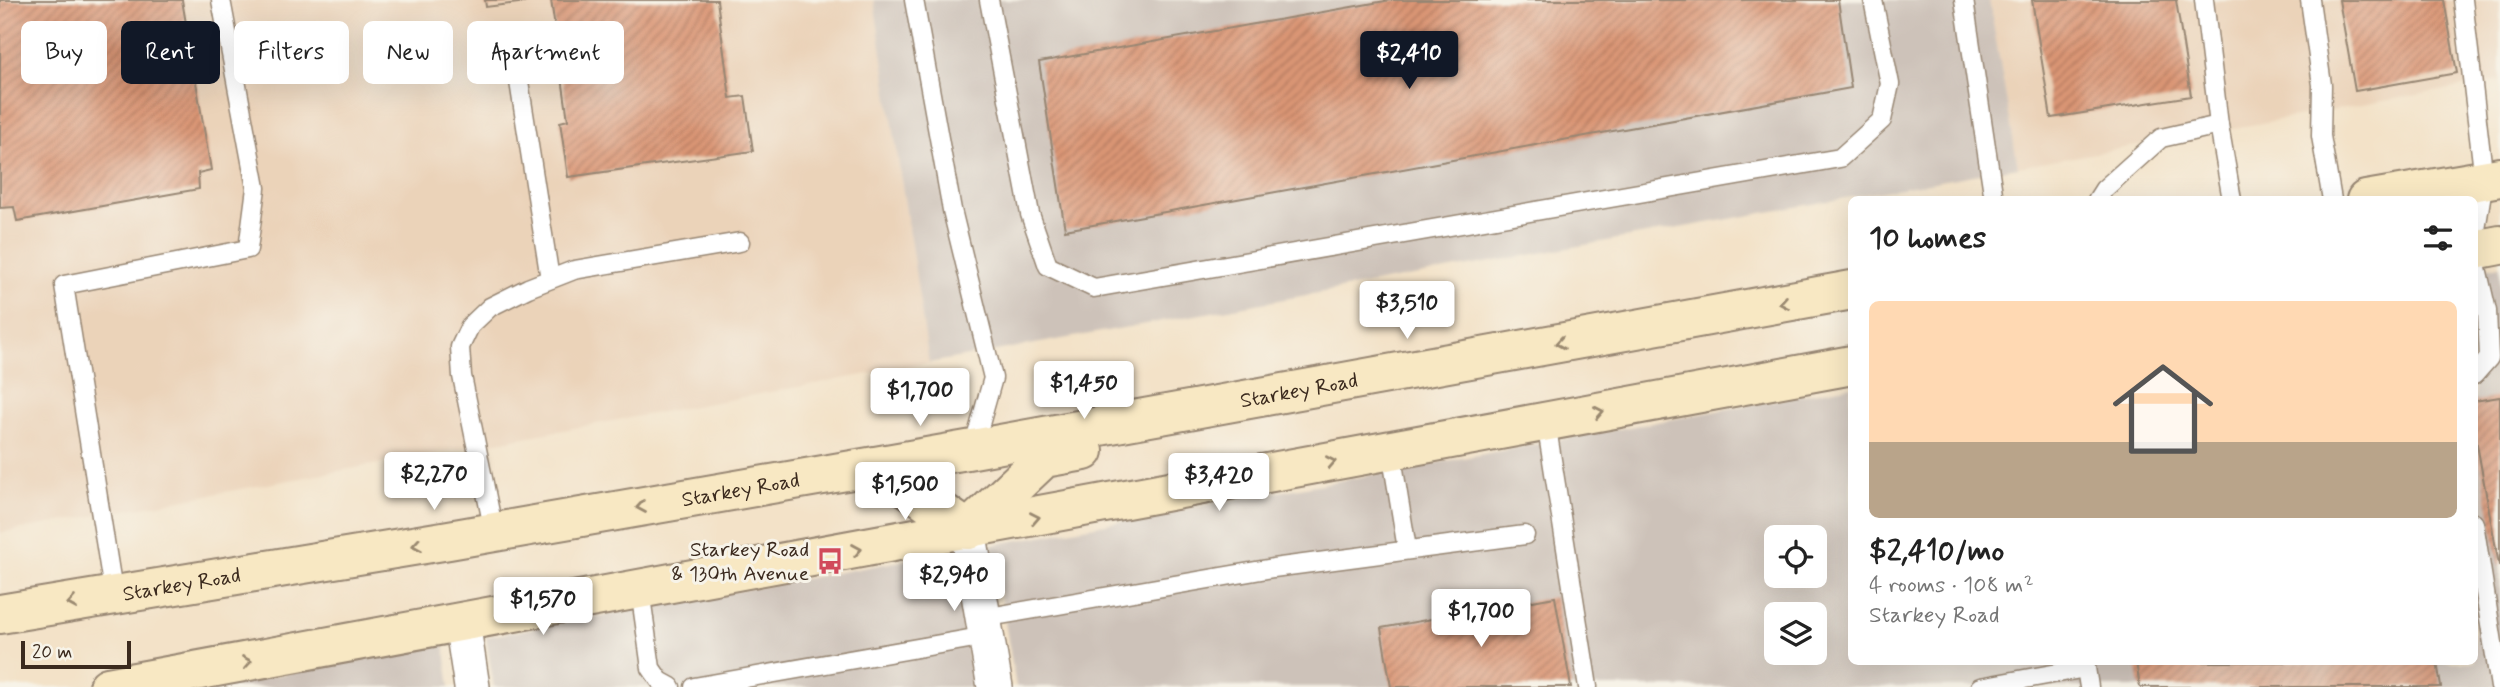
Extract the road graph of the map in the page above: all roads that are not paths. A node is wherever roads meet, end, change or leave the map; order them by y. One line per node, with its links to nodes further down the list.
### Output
1 (221, 0): 38 (lane)
2 (914, 0): 29 (lane)
3 (989, 0): 4 (lane)
4 (1873, 0)
5 (1964, 0): 12 (lane)
6 (2204, 0): 10 (lane)
7 (2310, 0): 15 (lane)
8 (2463, 0): 11 (lane)
9 (519, 84): 22 (lane)
10 (2219, 125): 13 (lane); 14 (lane)
11 (2492, 178): 16 (main road); 17 (lane)
12 (1993, 196)
13 (2100, 196)
14 (2231, 196)
15 (2331, 196)
16 (2389, 196)
17 (2478, 228)
18 (740, 242): 22 (lane)
19 (2500, 245): 20 (main road)
20 (2478, 249)
21 (2478, 272): 24 (lane)
22 (550, 279): 33 (lane)
23 (1848, 291): 27 (main road, Starkey Road, one-way to 27)
24 (2494, 357): 26 (lane)
25 (1848, 366): 28 (main road, one-way to 25)
26 (2478, 371)
27 (1264, 397): 29 (main road, Starkey Road); 32 (main road)
28 (1546, 422): 30 (main road); 48 (lane)
29 (973, 449): 31 (main road, Starkey Road)
30 (1391, 451): 32 (main road, one-way to 30); 36 (lane)
31 (877, 466): 32 (main road); 33 (main road, Starkey Road, one-way to 33)
32 (968, 530): 37 (main road, one-way to 32); 41 (street)
33 (494, 532): 38 (main road, Starkey Road, one-way to 38)
34 (1525, 535): 36 (lane)
35 (2478, 548): 51 (lane)
36 (1407, 549): 41 (lane)
37 (640, 590): 40 (main road); 45 (lane)
38 (114, 597): 39 (main road, Starkey Road, one-way to 39)
39 (0, 614)
40 (462, 622): 43 (main road, one-way to 40); 44 (street)
41 (985, 627): 46 (lane); 47 (street)
42 (2085, 665): 49 (lane); 50 (lane)
43 (127, 685)
44 (472, 687)
45 (671, 687)
46 (694, 687)
47 (995, 687)
48 (1588, 687)
49 (1980, 687)
50 (2089, 687)
51 (2500, 687)

